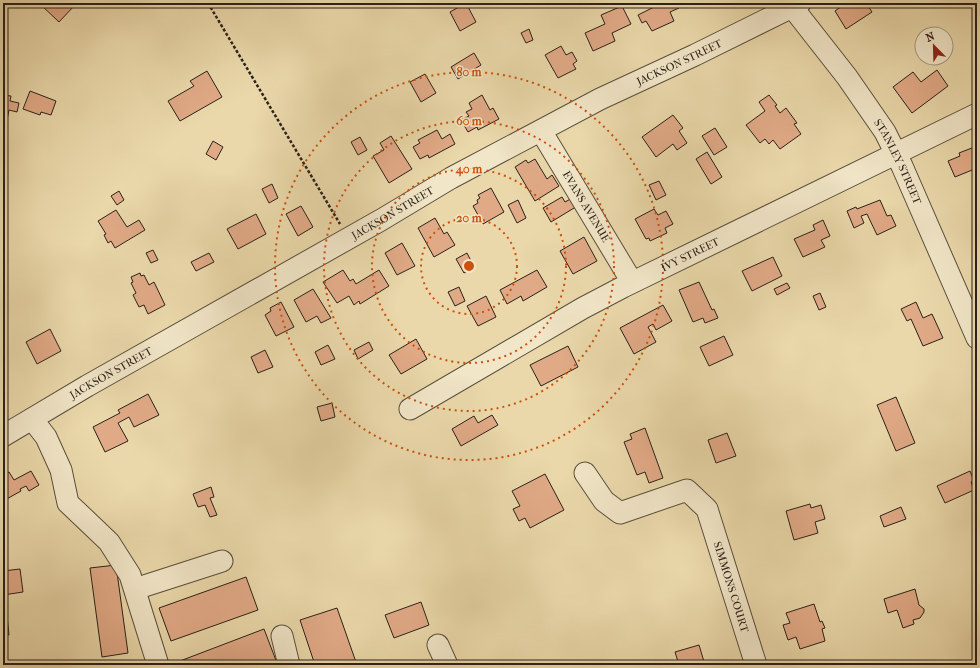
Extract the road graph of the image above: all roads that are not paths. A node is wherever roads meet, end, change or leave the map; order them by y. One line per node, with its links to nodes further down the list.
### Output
1 (794, 4): 3 (street, JACKSON STREET); 4 (street, STANLEY STREET)
2 (977, 114): 4 (street, IVY STREET)
3 (541, 130): 5 (street, EVANS AVENUE); 8 (street, JACKSON STREET)
4 (896, 154): 5 (street, IVY STREET); 6 (street, STANLEY STREET)
5 (632, 282): 7 (street, IVY STREET)
6 (977, 338)
7 (410, 409)
8 (32, 419): 9 (street, JACKSON STREET); 12 (street)
9 (3, 436)
10 (585, 473): 18 (street, SIMMONS COURT)
11 (222, 561): 12 (street)
12 (135, 590): 15 (street)
13 (282, 636): 16 (street)
14 (438, 645): 17 (street)
15 (158, 665)
16 (289, 665)
17 (447, 665)
18 (756, 665)

